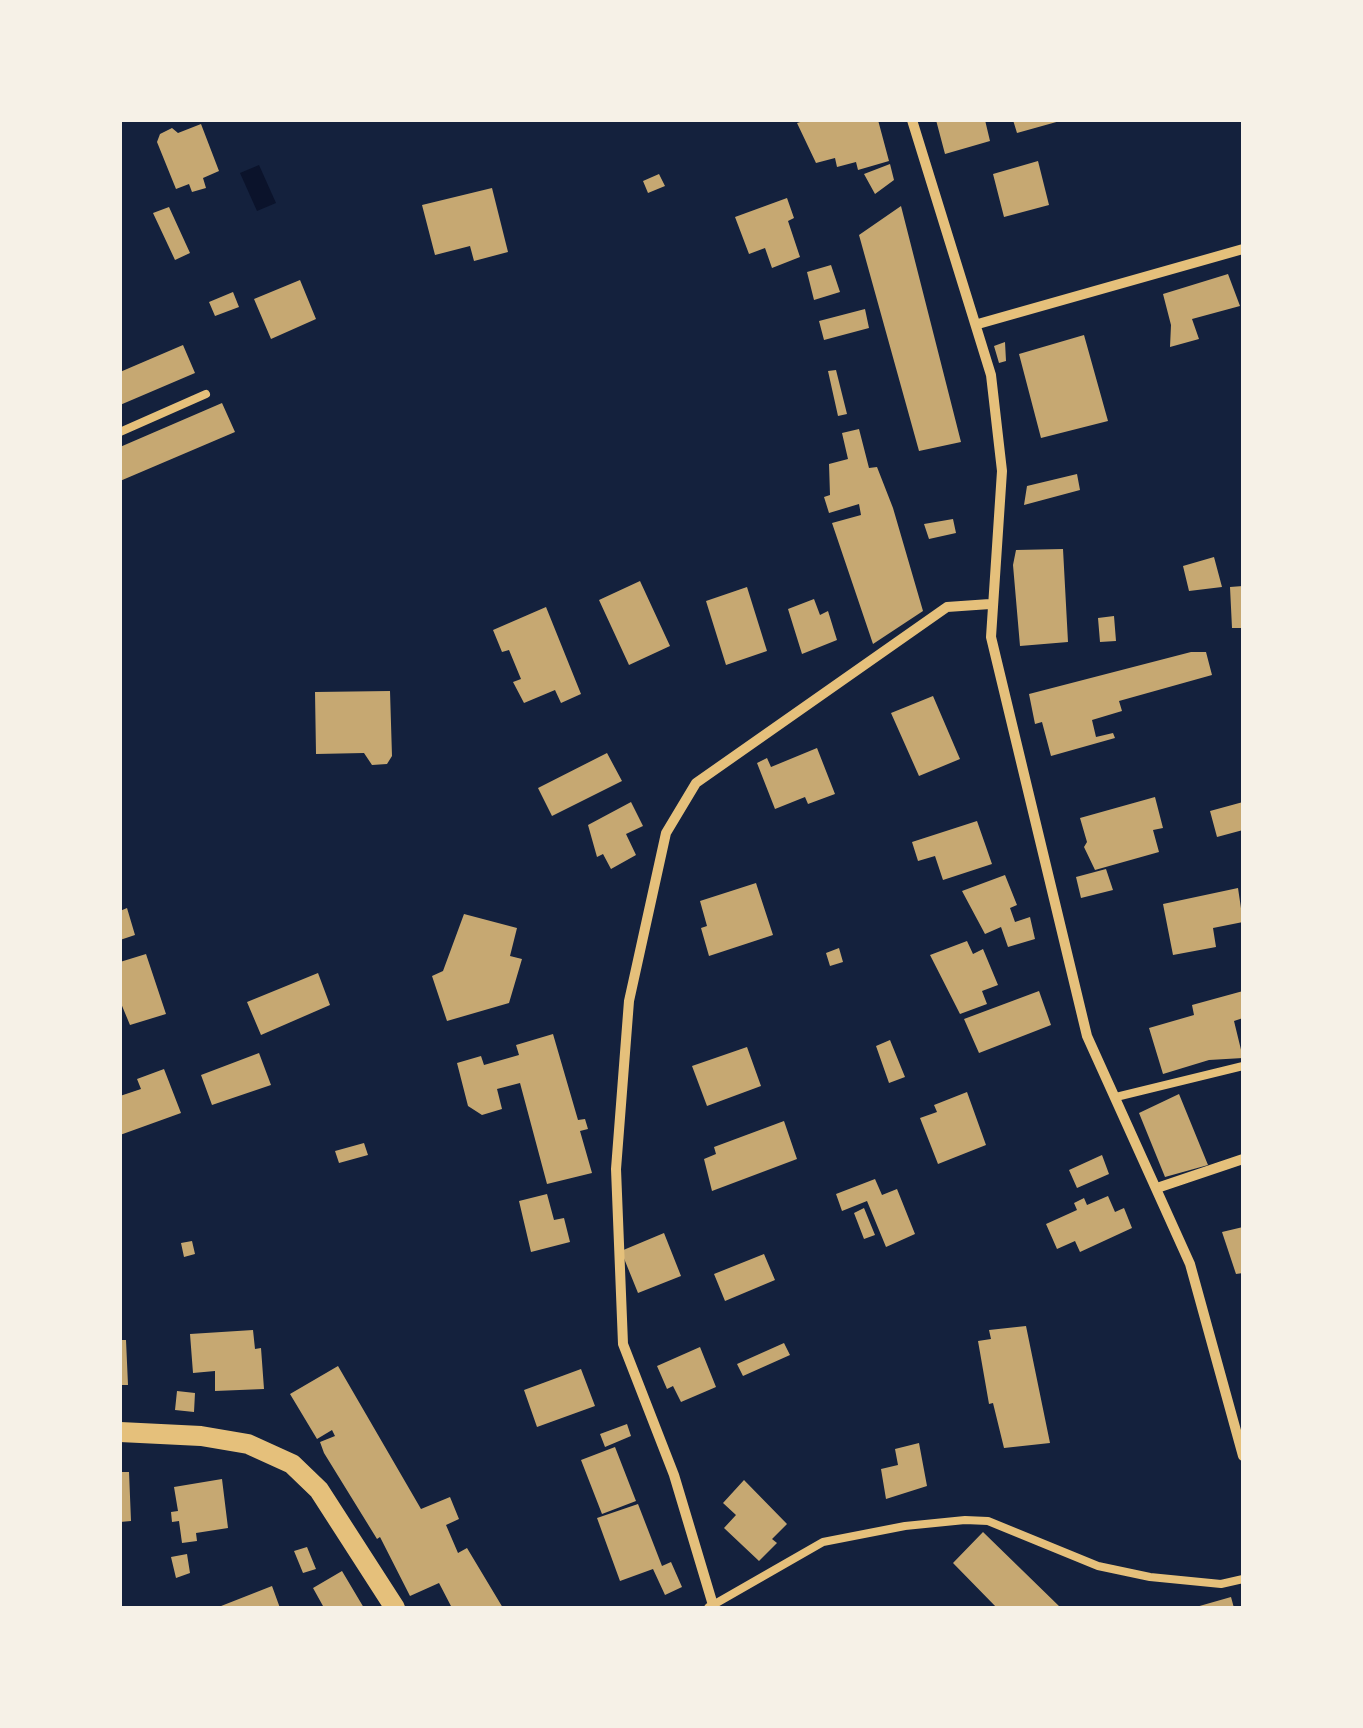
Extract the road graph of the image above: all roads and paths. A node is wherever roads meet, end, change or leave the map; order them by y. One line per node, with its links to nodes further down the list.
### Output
1 (912, 120): 3 (street)
2 (1243, 249): 3 (street)
3 (978, 324): 6 (street)
4 (206, 394): 5 (lane)
5 (120, 432)
6 (990, 604): 8 (street); 14 (street)
7 (1243, 1066): 8 (lane)
8 (1116, 1097): 10 (street)
9 (1243, 1159): 10 (street)
10 (1157, 1188): 12 (street)
11 (120, 1432): 15 (main road)
12 (1243, 1456)
13 (1243, 1579): 14 (lane)
14 (712, 1607)
15 (395, 1608)

